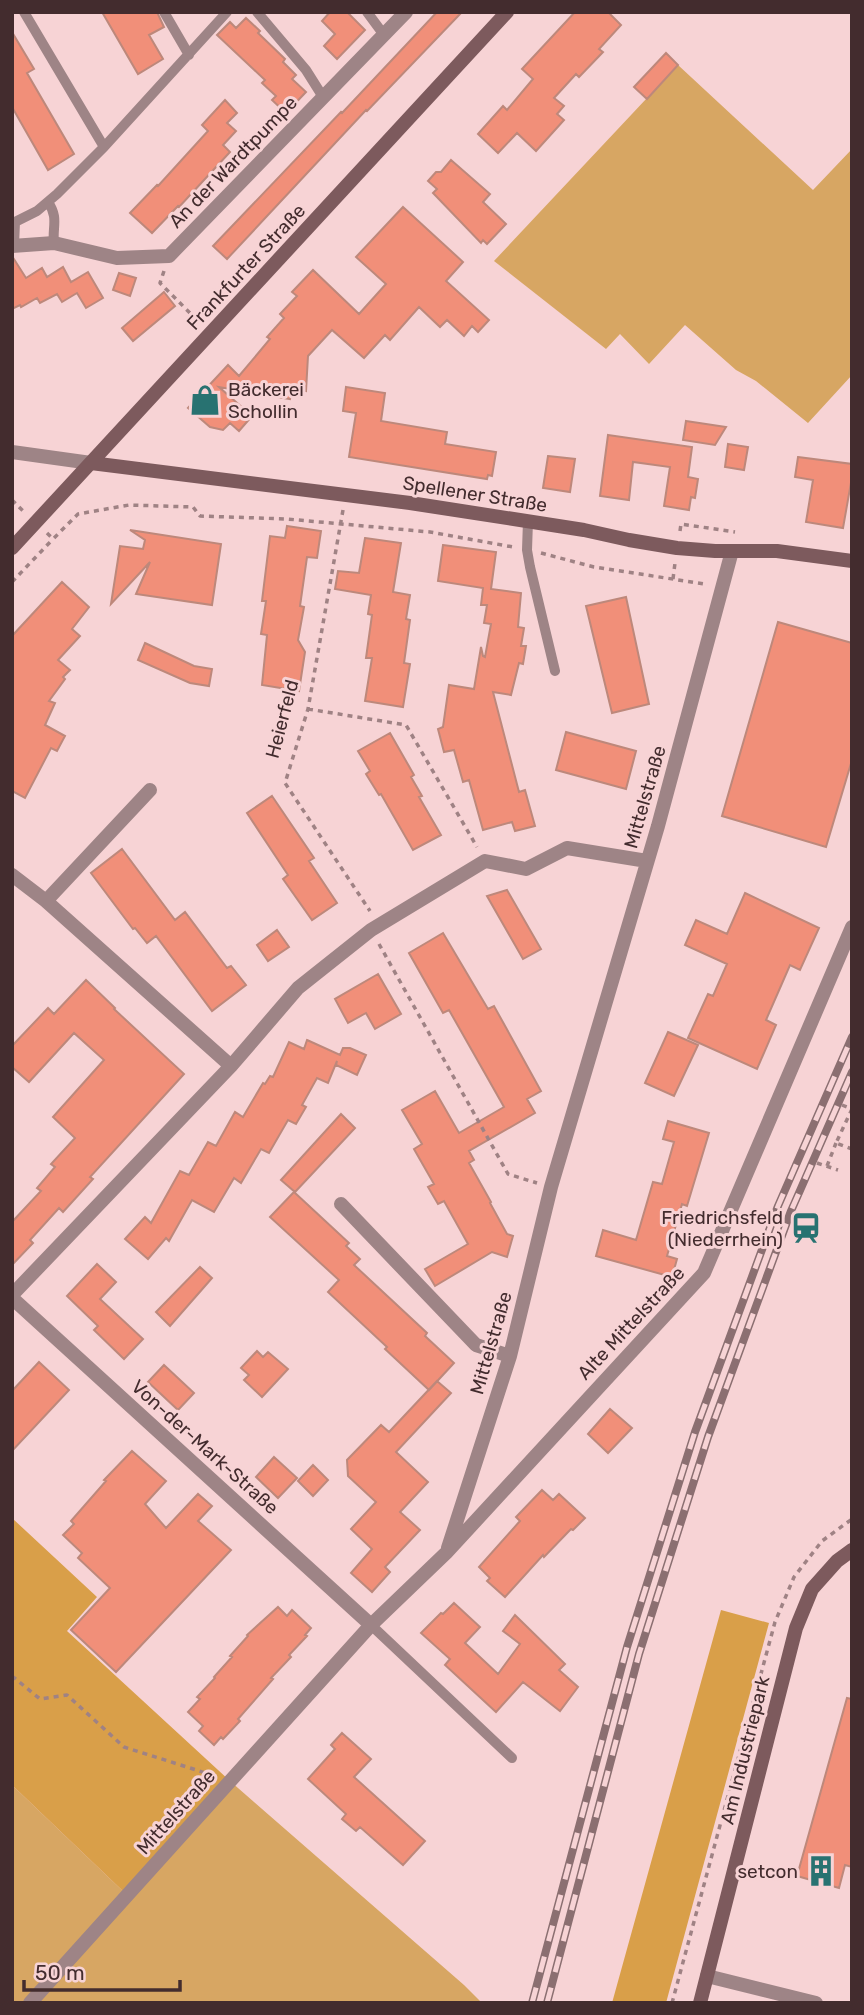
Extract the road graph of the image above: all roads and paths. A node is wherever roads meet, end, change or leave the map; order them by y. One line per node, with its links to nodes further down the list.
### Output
1 (24, 12): 11 (lane)
2 (164, 12): 9 (lane)
3 (227, 12): 9 (lane)
4 (257, 12): 10 (lane)
5 (367, 12): 8 (lane)
6 (406, 12): 8 (street, An der Wardtpumpe)
7 (507, 12): 17 (street, Frankfurter Straße)
8 (384, 35): 10 (street, An der Wardtpumpe)
9 (189, 55): 11 (lane)
10 (323, 97): 16 (street, An der Wardtpumpe)
11 (104, 147): 12 (lane)
12 (48, 202): 13 (lane); 14 (lane)
13 (13, 221): 15 (lane)
14 (54, 243): 15 (street, An der Wardtpumpe); 16 (street, An der Wardtpumpe)
15 (13, 246)
16 (169, 256): 17 (path)
17 (210, 334): 19 (street, Frankfurter Straße)
18 (12, 452): 19 (street)
19 (91, 463): 20 (street, Spellener Straße); 23 (street, Frankfurter Straße)
20 (347, 495): 22 (street, Spellener Straße); 24 (path, Heierfeld)
21 (12, 500): 23 (path)
22 (528, 521): 27 (lane); 28 (street, Spellener Straße)
23 (36, 523): 25 (path); 26 (street, Frankfurter Straße)
24 (340, 524): 25 (path); 27 (path); 33 (path, Heierfeld)
25 (53, 539): 30 (path)
26 (12, 548)
27 (527, 550): 31 (path); 32 (lane)
28 (732, 551): 29 (street, Spellener Straße); 31 (street, Mittelstraße)
29 (852, 561)
30 (12, 582)
31 (723, 587): 36 (street, Mittelstraße)
32 (555, 671)
33 (307, 709): 35 (path); 40 (path, Heierfeld)
34 (150, 790): 38 (street)
35 (485, 861): 36 (street); 40 (street)
36 (647, 861): 49 (street, Mittelstraße)
37 (12, 875): 38 (street)
38 (46, 901): 41 (street)
39 (852, 927): 54 (street, Alte Mittelstraße)
40 (371, 930): 41 (street); 49 (path, Heierfeld)
41 (231, 1066): 51 (street)
42 (842, 1105): 43 (path)
43 (852, 1109): 44 (path)
44 (836, 1143): 45 (path); 47 (path)
45 (852, 1149)
46 (817, 1163): 47 (path)
47 (827, 1166): 48 (path)
48 (838, 1170)
49 (551, 1187): 52 (street, Mittelstraße)
50 (341, 1204): 52 (street)
51 (12, 1297): 55 (street, Von-der-Mark-Straße)
52 (510, 1356): 54 (street, Mittelstraße)
53 (852, 1550): 59 (street, Am Industriepark)
54 (446, 1553): 55 (street, Mittelstraße)
55 (371, 1625): 57 (lane); 58 (street, Mittelstraße)
56 (12, 1676): 58 (path)
57 (512, 1758)
58 (230, 1782): 60 (street, Mittelstraße)
59 (707, 1976): 61 (street, Am Industriepark); 62 (street)
60 (30, 2003)
61 (700, 2003)
62 (816, 2003)

